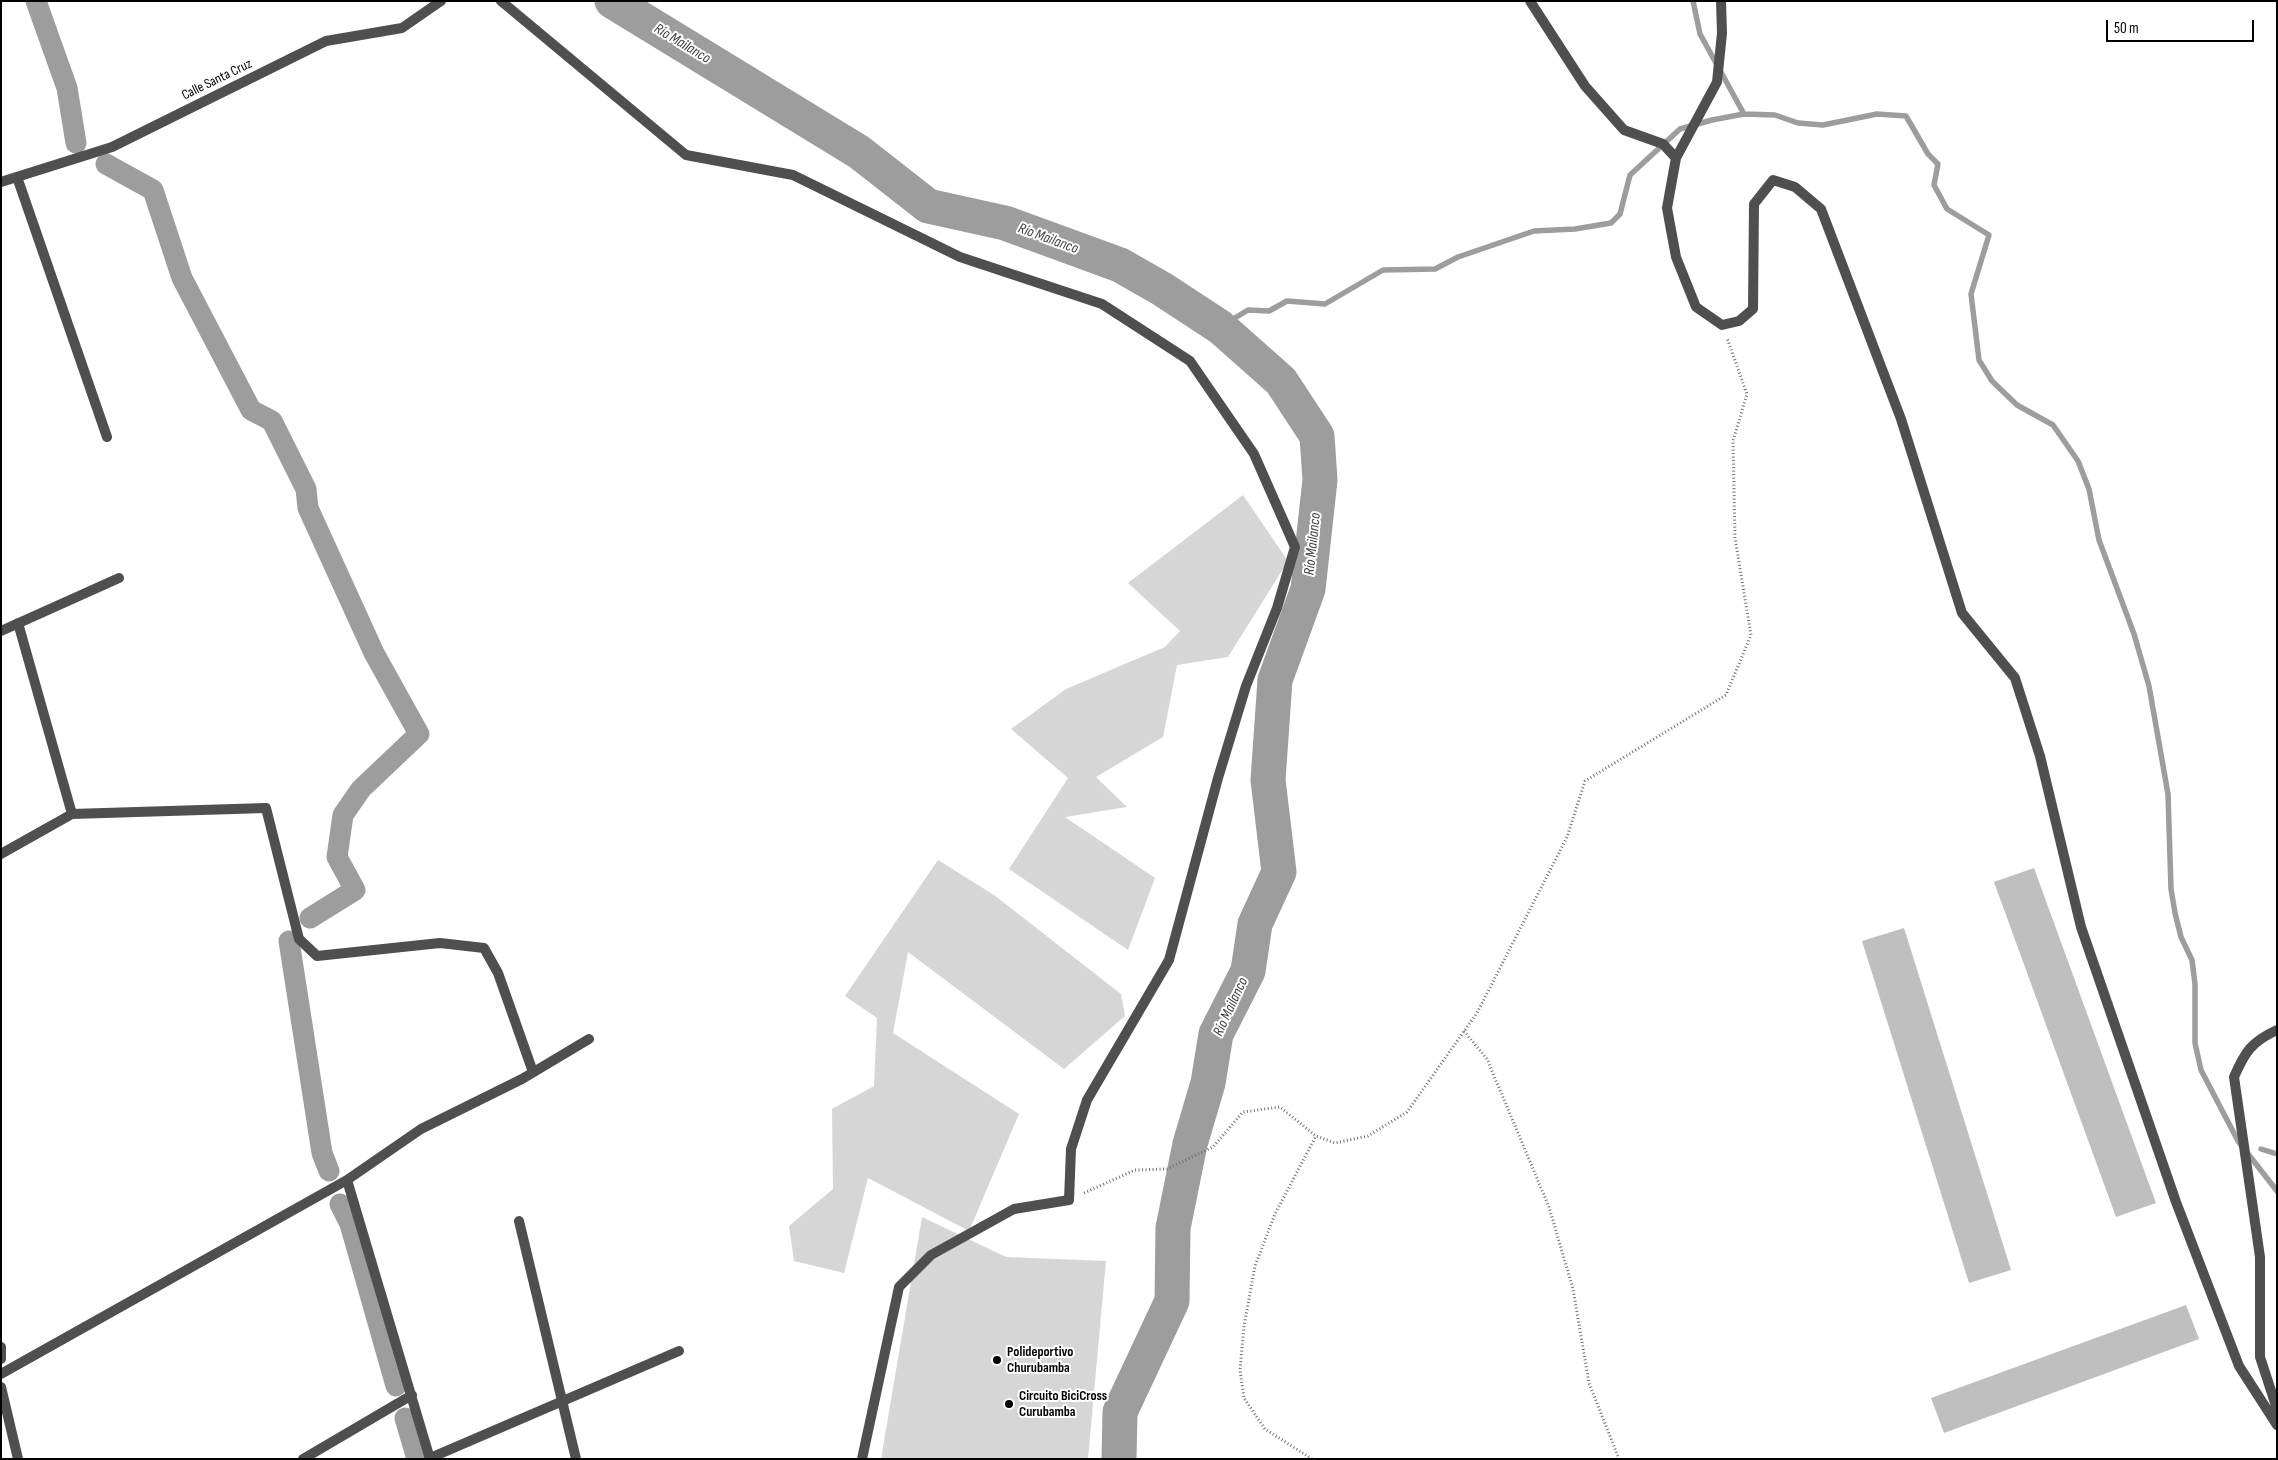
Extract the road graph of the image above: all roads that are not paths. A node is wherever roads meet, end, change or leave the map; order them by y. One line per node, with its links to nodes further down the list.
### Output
1 (442, 1): 6 (street, Calle Santa Cruz)
2 (501, 1): 32 (street)
3 (1530, 1): 5 (street)
4 (1721, 1): 5 (street)
5 (1676, 158): 27 (street)
6 (17, 177): 7 (street, Calle Santa Cruz); 8 (street)
7 (1, 182)
8 (107, 437)
9 (119, 578): 10 (street)
10 (18, 623): 11 (street); 12 (street)
11 (1, 631)
12 (72, 814): 13 (street); 16 (street)
13 (1, 854)
14 (2277, 1030): 26 (street)
15 (590, 1039): 16 (street)
16 (533, 1072): 17 (street)
17 (347, 1180): 22 (street); 24 (street)
18 (519, 1220): 25 (street)
19 (1, 1347): 21 (street)
20 (679, 1352): 25 (street)
21 (1, 1359)
22 (1, 1374)
23 (1, 1387): 29 (street)
24 (412, 1395): 28 (street); 30 (street)
25 (563, 1401): 28 (street); 31 (street)
26 (2277, 1409)
27 (2277, 1425)
28 (430, 1458)
29 (18, 1459)
30 (303, 1459)
31 (576, 1459)
32 (862, 1459)

